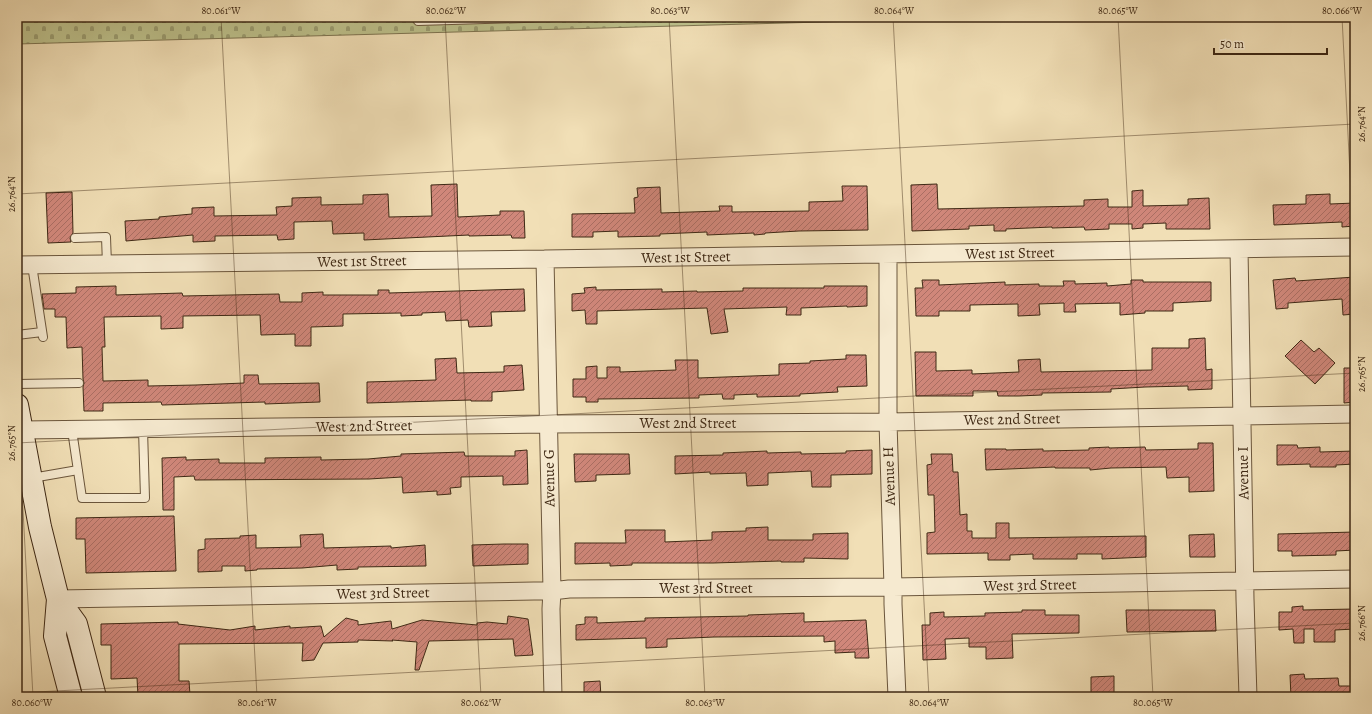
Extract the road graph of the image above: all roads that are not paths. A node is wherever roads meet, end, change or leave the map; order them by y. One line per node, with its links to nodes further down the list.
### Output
1 (415, 17): 2 (lane)
2 (556, 17)
3 (75, 238): 8 (lane)
4 (1355, 247): 5 (street, West 1st Street)
5 (1239, 249): 6 (street, West 1st Street); 15 (street, Avenue I)
6 (888, 254): 7 (street, West 1st Street); 16 (street, Avenue H)
7 (545, 259): 8 (street, West 1st Street); 17 (street, Avenue G)
8 (107, 264): 9 (street, West 1st Street)
9 (25, 265): 10 (lane)
10 (17, 335)
11 (79, 383): 12 (lane)
12 (17, 384)
13 (17, 405): 19 (main road)
14 (1355, 414): 15 (street, West 2nd Street)
15 (1242, 416): 16 (street, West 2nd Street); 24 (street, Avenue I)
16 (888, 422): 17 (street, West 2nd Street); 25 (street, Avenue H)
17 (548, 424): 18 (street, West 2nd Street); 26 (street, Avenue G)
18 (143, 429): 20 (street, West 2nd Street); 21 (lane)
19 (22, 430): 20 (street, West 2nd Street); 22 (main road)
20 (72, 430): 21 (lane)
21 (78, 470): 22 (lane)
22 (31, 478): 27 (main road)
23 (1355, 579): 24 (street, West 3rd Street)
24 (1245, 582): 25 (street, West 3rd Street); 32 (street, Avenue I)
25 (893, 587): 26 (street, West 3rd Street); 31 (street, Avenue H)
26 (552, 591): 27 (street, West 3rd Street); 30 (street, Avenue G)
27 (58, 599): 28 (main road); 29 (main road)
28 (72, 697)
29 (95, 697)
30 (553, 697)
31 (897, 697)
32 (1248, 697)

